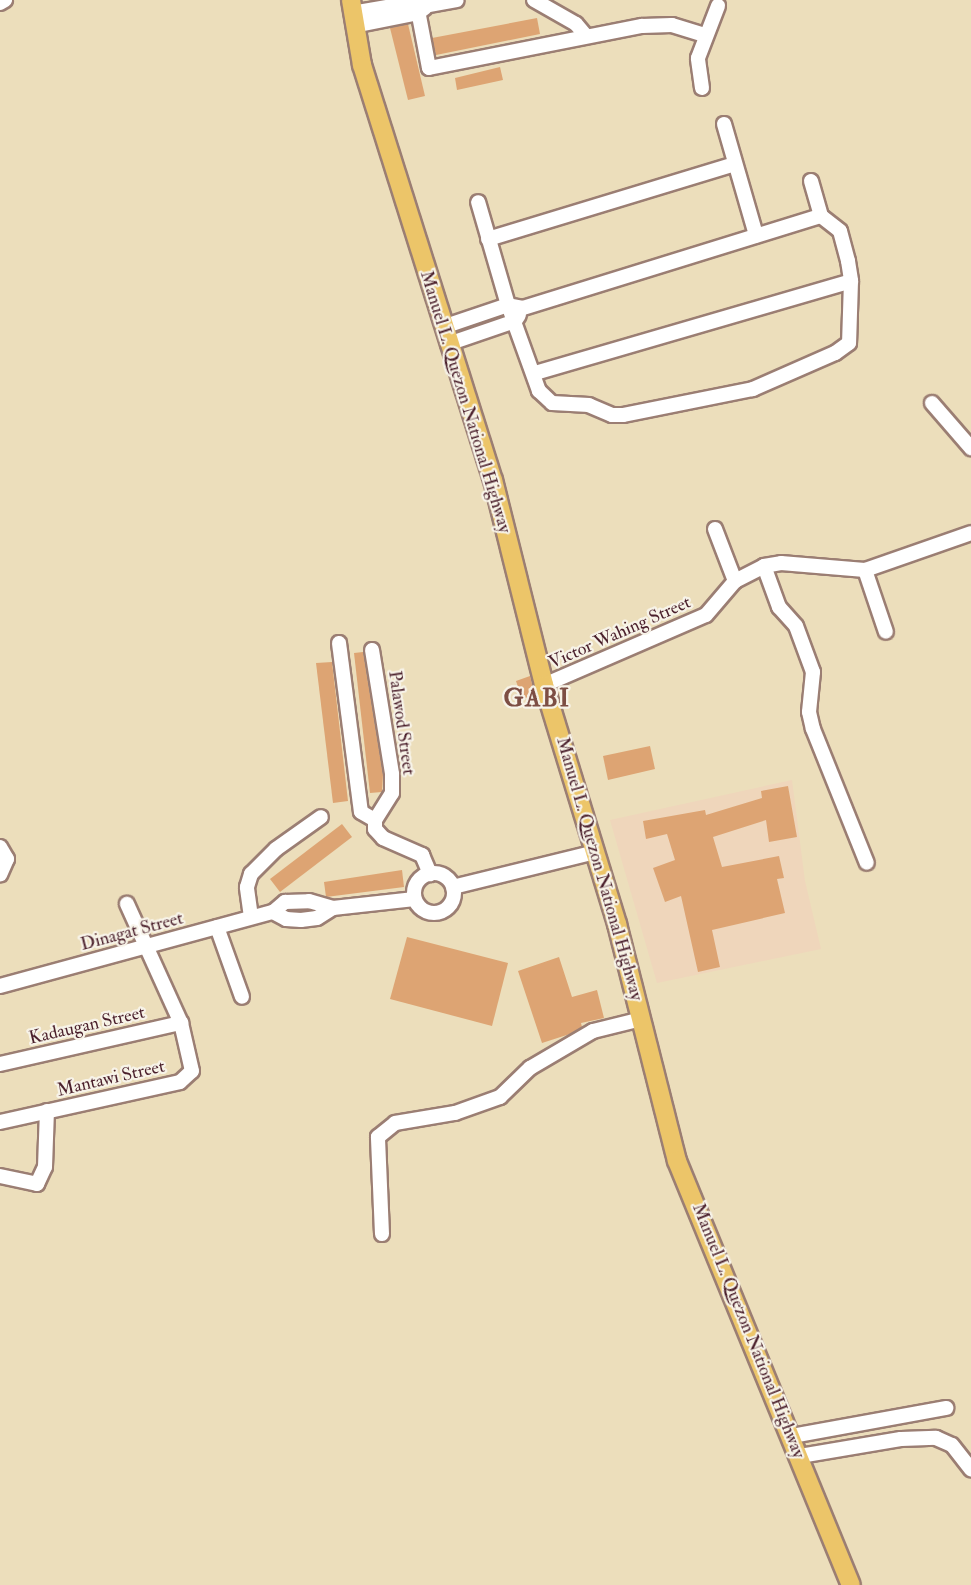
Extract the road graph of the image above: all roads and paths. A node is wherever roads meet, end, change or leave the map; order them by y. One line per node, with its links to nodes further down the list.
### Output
1 (5, 0): 4 (street)
2 (457, 0): 5 (street)
3 (534, 0): 9 (street)
4 (0, 3)
5 (420, 5): 7 (street); 9 (street)
6 (718, 6): 8 (street)
7 (353, 13): 22 (main road, Manuel L. Quezon National Highway)
8 (705, 35): 9 (street); 10 (street)
9 (586, 36)
10 (702, 88)
11 (724, 124): 12 (street)
12 (735, 164): 16 (street); 17 (street)
13 (811, 181): 15 (street)
14 (478, 202): 17 (street)
15 (821, 216): 16 (street); 18 (street)
16 (756, 235): 20 (street)
17 (488, 239): 19 (street)
18 (851, 281): 23 (street); 23 (street)
19 (508, 305): 20 (street); 21 (street); 22 (street)
20 (523, 308): 21 (street)
21 (515, 321): 22 (street); 23 (street)
22 (446, 336): 34 (main road, Manuel L. Quezon National Highway)
23 (535, 374)
24 (932, 403): 25 (street)
25 (971, 448)
26 (715, 529): 30 (street)
27 (971, 533): 29 (street, Victor Wahing Street)
28 (764, 566): 29 (street, Victor Wahing Street); 30 (street, Victor Wahing Street); 39 (street)
29 (865, 570): 31 (street)
30 (735, 580): 34 (street, Victor Wahing Street)
31 (886, 632)
32 (339, 643): 36 (street)
33 (372, 650): 36 (street, Palawod Street)
34 (544, 685): 38 (main road, Manuel L. Quezon National Highway)
35 (321, 817): 47 (street)
36 (375, 820): 41 (street)
37 (1, 848): 40 (street)
38 (595, 852): 42 (street); 52 (main road, Manuel L. Quezon National Highway)
39 (867, 863)
40 (0, 874)
41 (430, 874): 42 (street); 43 (street)
42 (453, 887): 43 (street)
43 (415, 899): 45 (street, Dinagat Street)
44 (127, 904): 49 (street, Mantawi Street)
45 (333, 908): 46 (street, Dinagat Street); 46 (street, Dinagat Street)
46 (273, 912): 47 (street, Dinagat Street)
47 (251, 917): 48 (street, Dinagat Street)
48 (217, 927): 49 (street, Dinagat Street); 51 (street)
49 (149, 947): 50 (street, Dinagat Street); 53 (street, Mantawi Street)
50 (0, 986)
51 (242, 997)
52 (642, 1018): 58 (street); 60 (main road, Manuel L. Quezon National Highway)
53 (181, 1023): 54 (street, Kadaugan Street); 55 (street, Mantawi Street)
54 (0, 1064)
55 (47, 1112): 56 (street, Mantawi Street); 57 (street)
56 (0, 1122)
57 (0, 1176)
58 (381, 1234)
59 (946, 1408): 60 (street)
60 (792, 1436): 61 (main road, Manuel L. Quezon National Highway)
61 (800, 1456): 62 (street); 63 (main road, Manuel L. Quezon National Highway)
62 (971, 1469)
63 (851, 1585)

